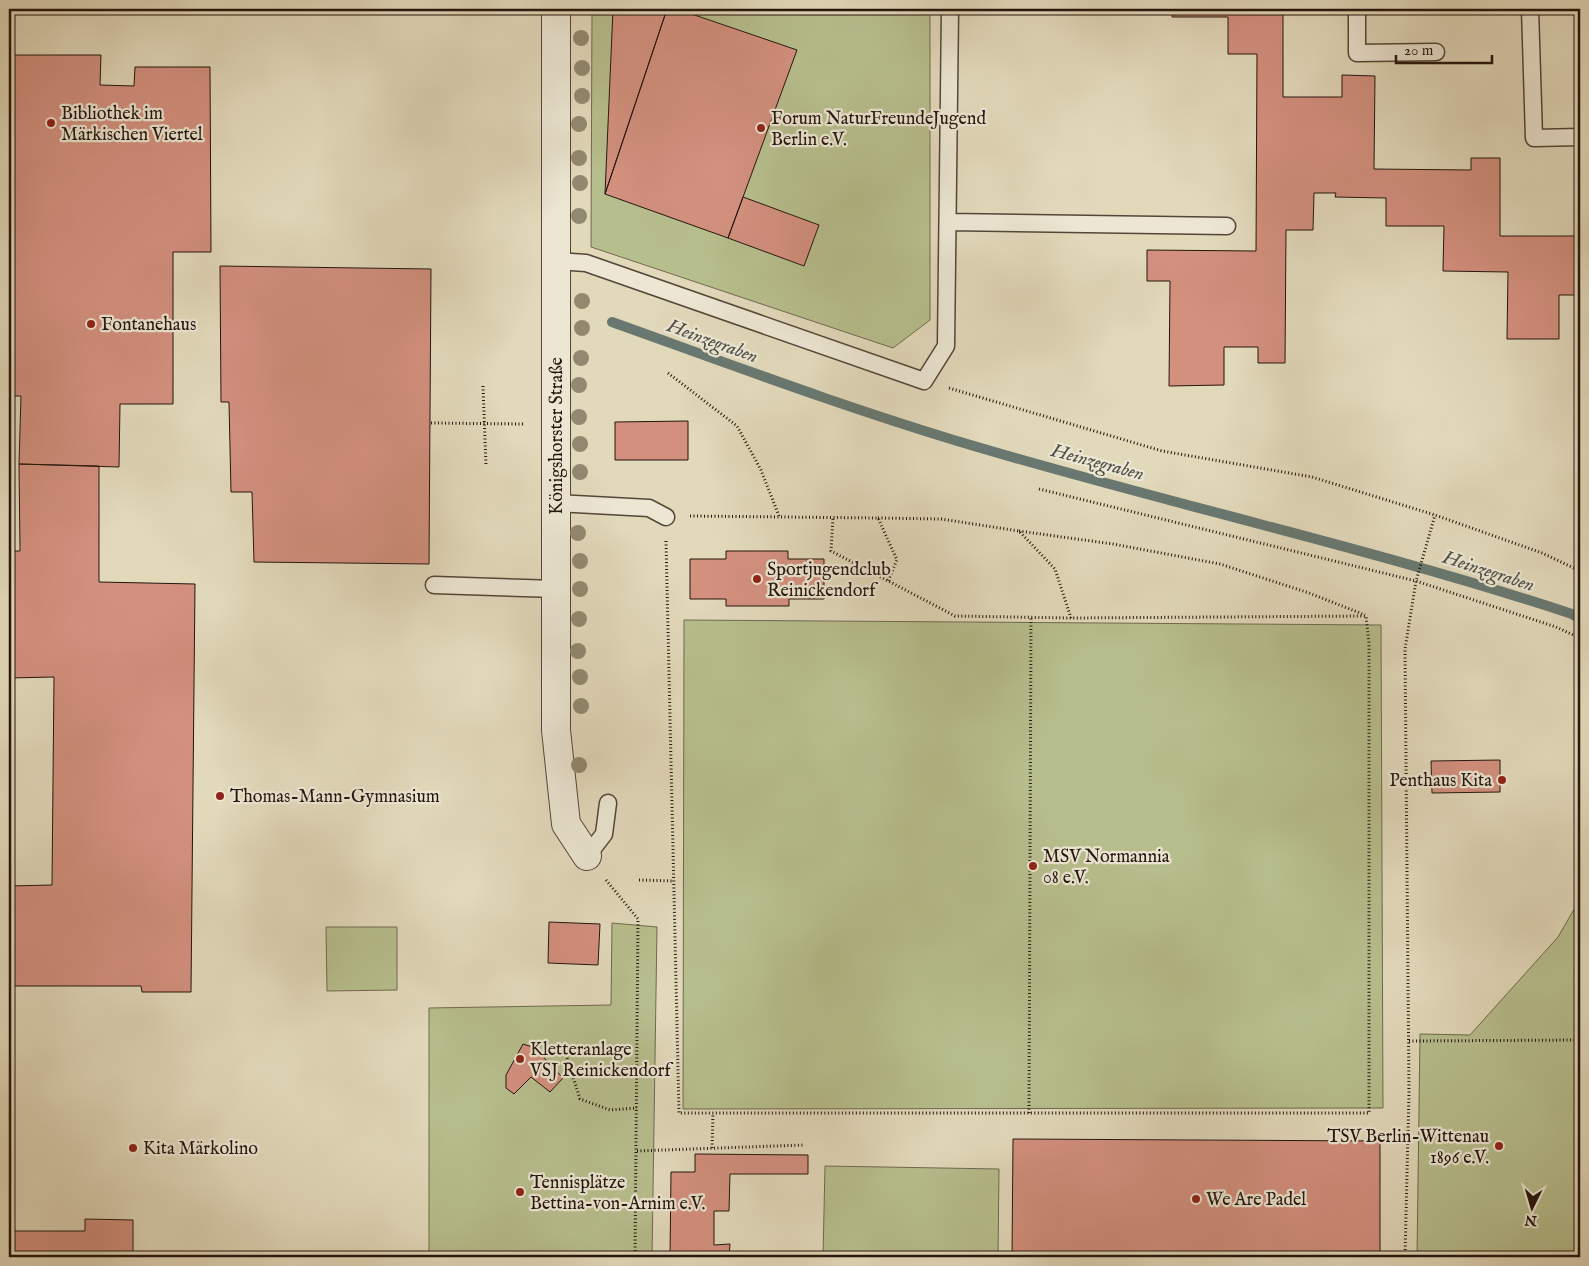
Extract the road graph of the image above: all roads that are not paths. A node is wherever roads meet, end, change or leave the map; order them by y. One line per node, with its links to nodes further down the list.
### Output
1 (556, 9): 9 (street, Königshorster Straße)
2 (950, 9): 7 (lane)
3 (1357, 9): 5 (lane)
4 (1530, 9): 6 (lane)
5 (1436, 52)
6 (1580, 138)
7 (948, 222): 8 (lane); 9 (lane)
8 (1227, 226)
9 (556, 261): 10 (street, Königshorster Straße)
10 (556, 503): 11 (lane); 13 (street, Königshorster Straße)
11 (666, 516)
12 (434, 585): 13 (lane)
13 (556, 589): 15 (street, Königshorster Straße)
14 (608, 803): 15 (lane)
15 (587, 856)

